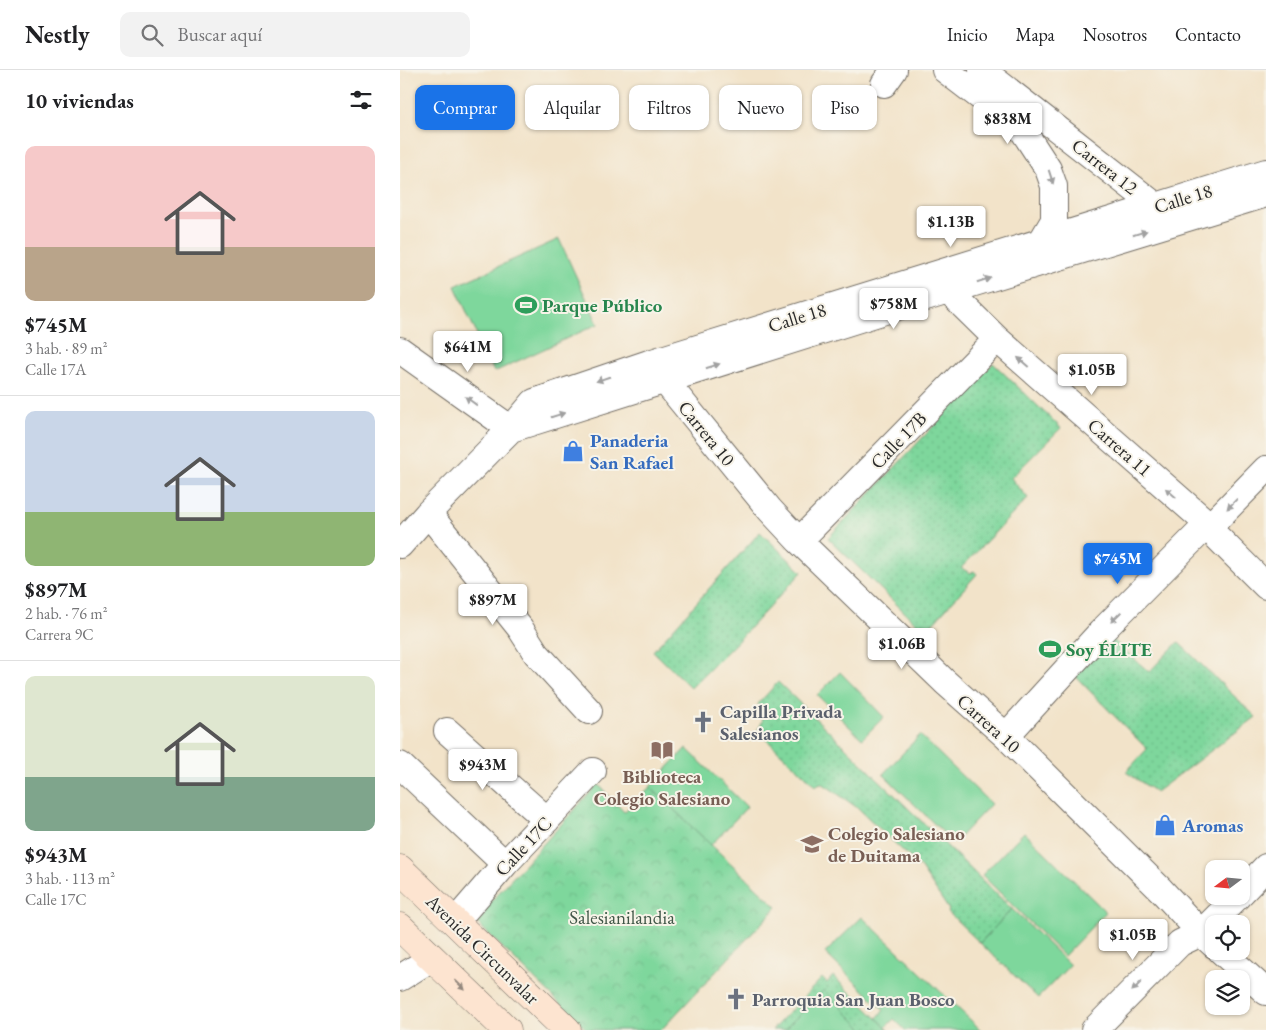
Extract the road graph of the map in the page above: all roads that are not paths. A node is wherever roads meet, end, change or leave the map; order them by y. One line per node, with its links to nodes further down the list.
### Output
1 (945, 70): 6 (street, Carrera 12, one-way to 6)
2 (982, 70): 5 (street, Carrera 12)
3 (1266, 172): 5 (street, Calle 18)
4 (1266, 194): 7 (street, Calle 18, one-way to 4)
5 (1156, 206): 6 (street, Calle 18)
6 (1041, 242): 10 (street, Calle 18)
7 (948, 291): 8 (street, Carrera 11); 10 (street, Calle 18, one-way to 7)
8 (997, 339): 14 (street, Carrera 11, one-way to 8); 15 (street, Calle 17B)
9 (400, 350): 11 (street, one-way to 9)
10 (657, 372): 11 (street, Calle 18); 15 (street, Carrera 10)
11 (511, 429): 13 (street, Calle 18)
12 (1266, 469): 14 (street, one-way to 14)
13 (428, 513): 16 (street, Calle 18); 18 (street)
14 (1206, 526): 17 (street, Carrera 11); 20 (street, one-way to 20)
15 (798, 542): 20 (street, Carrera 10)
16 (400, 545)
17 (1266, 586)
18 (589, 711)
19 (447, 731): 23 (street)
20 (1006, 736): 30 (street, Carrera 10)
21 (400, 765): 24 (street)
22 (593, 771): 23 (street, Calle 17C)
23 (547, 820): 24 (street, Calle 17C)
24 (504, 864): 28 (street, Calle 17C)
25 (1266, 867): 27 (street)
26 (400, 868): 28 (main road, Avenida Circunvalar)
27 (1250, 884)
28 (455, 922): 37 (main road, Avenida Circunvalar)
29 (400, 927): 32 (main road)
30 (1205, 936)
31 (1205, 939): 38 (street, one-way to 38)
32 (432, 958): 34 (street); 36 (main road, one-way to 36)
33 (1231, 960): 35 (street)
34 (400, 978)
35 (1266, 992)
36 (507, 1030)
37 (567, 1030)
38 (1094, 1030)

